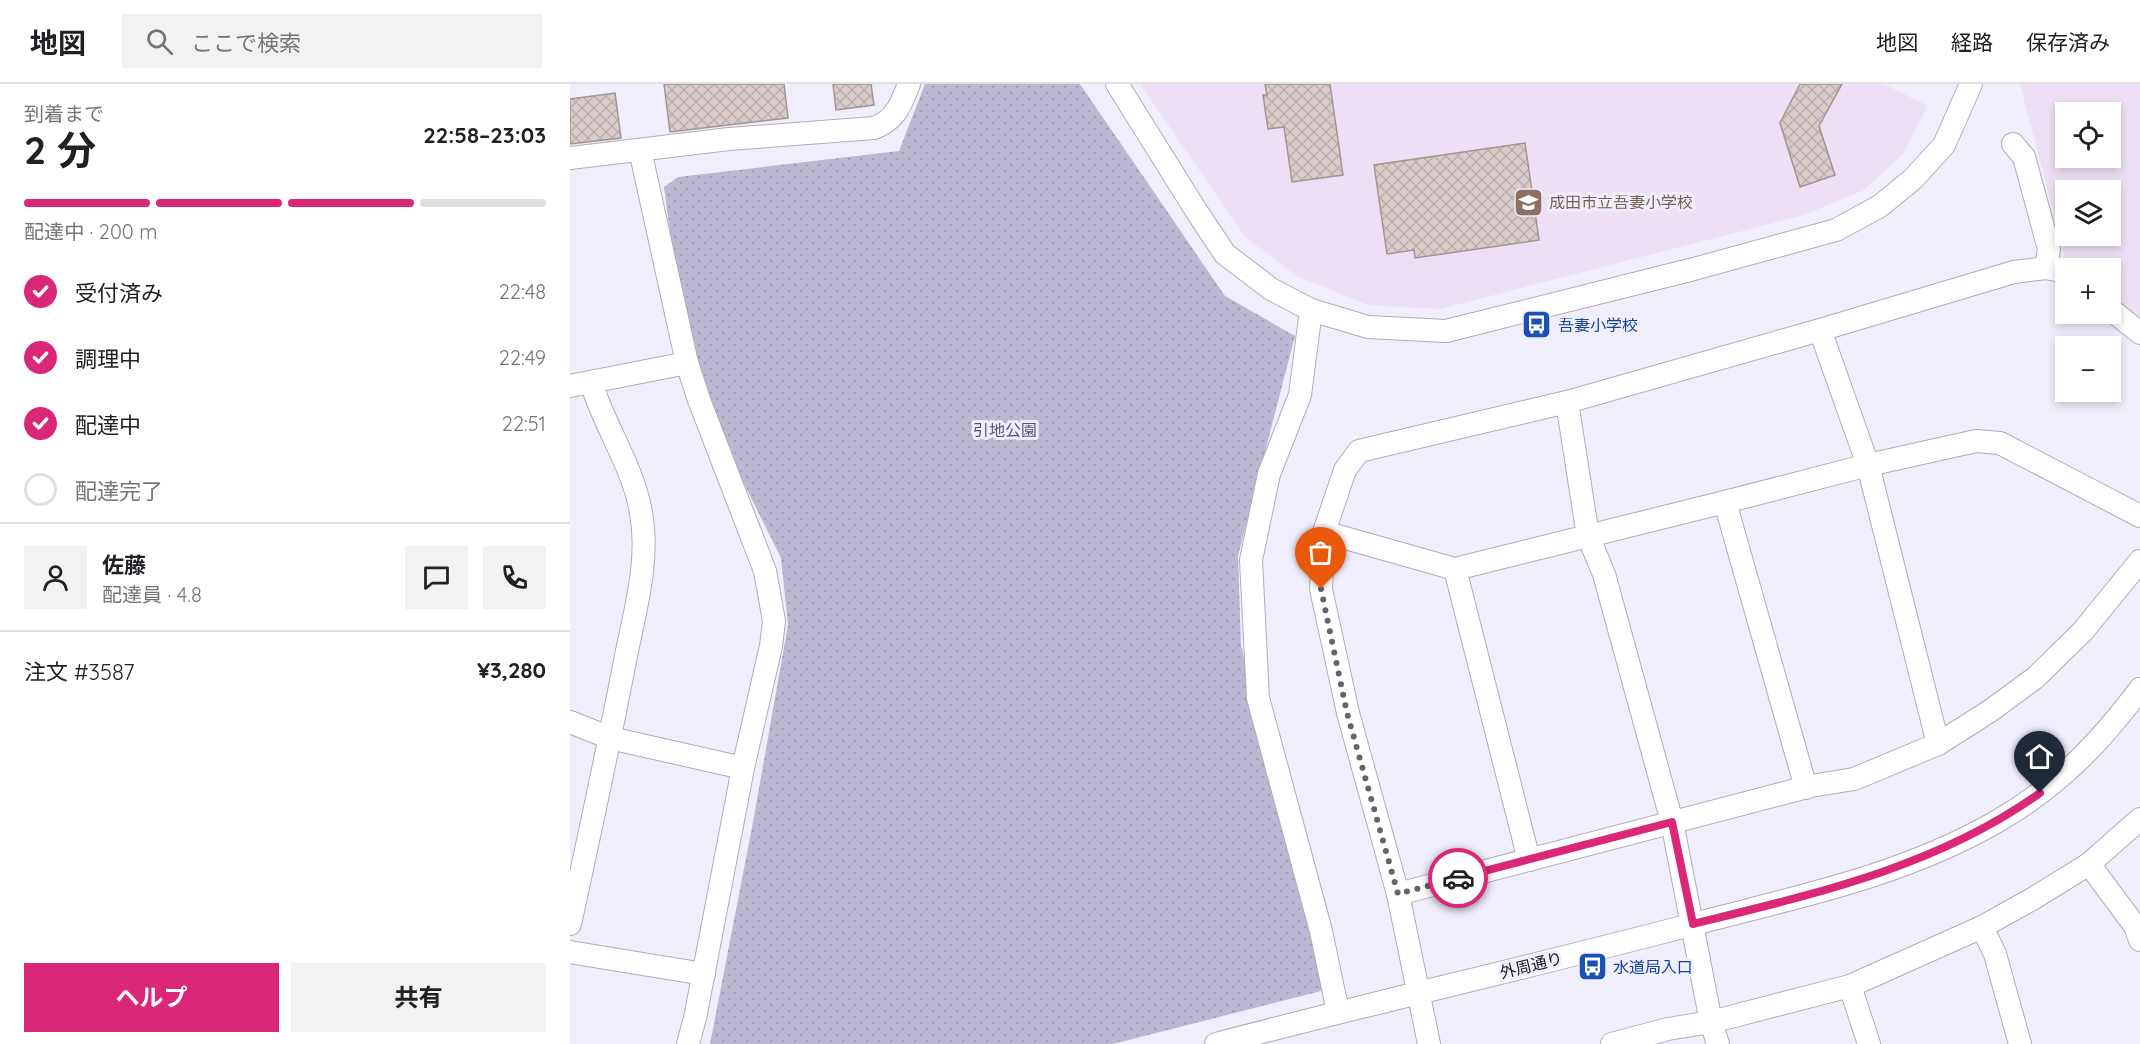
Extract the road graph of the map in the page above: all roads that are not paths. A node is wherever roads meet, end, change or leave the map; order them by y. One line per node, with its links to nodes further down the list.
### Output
1 (909, 84): 5 (street)
2 (1117, 84): 9 (street)
3 (1971, 84): 9 (street)
4 (2013, 144): 7 (street)
5 (640, 150): 6 (street); 13 (street)
6 (570, 158)
7 (2055, 267)
8 (2055, 270): 11 (street)
9 (1311, 310): 42 (street)
10 (2121, 318): 12 (street)
11 (1820, 330): 15 (street); 16 (street)
12 (2140, 333)
13 (687, 363): 14 (street); 27 (street)
14 (580, 384): 25 (street)
15 (1567, 402): 19 (street); 20 (street)
16 (1868, 465): 17 (street); 18 (street); 26 (street)
17 (1725, 502): 20 (street); 28 (street)
18 (2140, 516)
19 (1324, 532): 22 (street); 33 (street)
20 (1588, 536): 22 (street); 30 (street)
21 (2140, 561): 26 (street)
22 (1455, 569): 31 (street)
23 (2140, 689): 35 (street, 外周通り)
24 (570, 722): 25 (street)
25 (610, 738): 27 (street); 34 (street)
26 (1938, 744): 28 (street)
27 (743, 768): 39 (street)
28 (1806, 788): 30 (street)
29 (2140, 819): 32 (street)
30 (1672, 822): 31 (street); 35 (street)
31 (1529, 860): 33 (street)
32 (2089, 864): 36 (street); 37 (street)
33 (1398, 894): 41 (street)
34 (570, 924)
35 (1693, 924): 41 (street, 外周通り); 43 (street)
36 (1982, 927): 40 (street); 50 (street)
37 (2140, 940)
38 (570, 952): 39 (street)
39 (704, 974): 44 (street)
40 (1850, 986): 43 (street); 49 (street)
41 (1419, 992): 42 (street, 外周通り); 46 (street)
42 (1338, 1012): 45 (street, 外周通り)
43 (1711, 1022): 47 (street); 48 (street)
44 (688, 1044)
45 (1216, 1044)
46 (1429, 1044)
47 (1612, 1044)
48 (1718, 1044)
49 (1869, 1044)
50 (2020, 1044)

